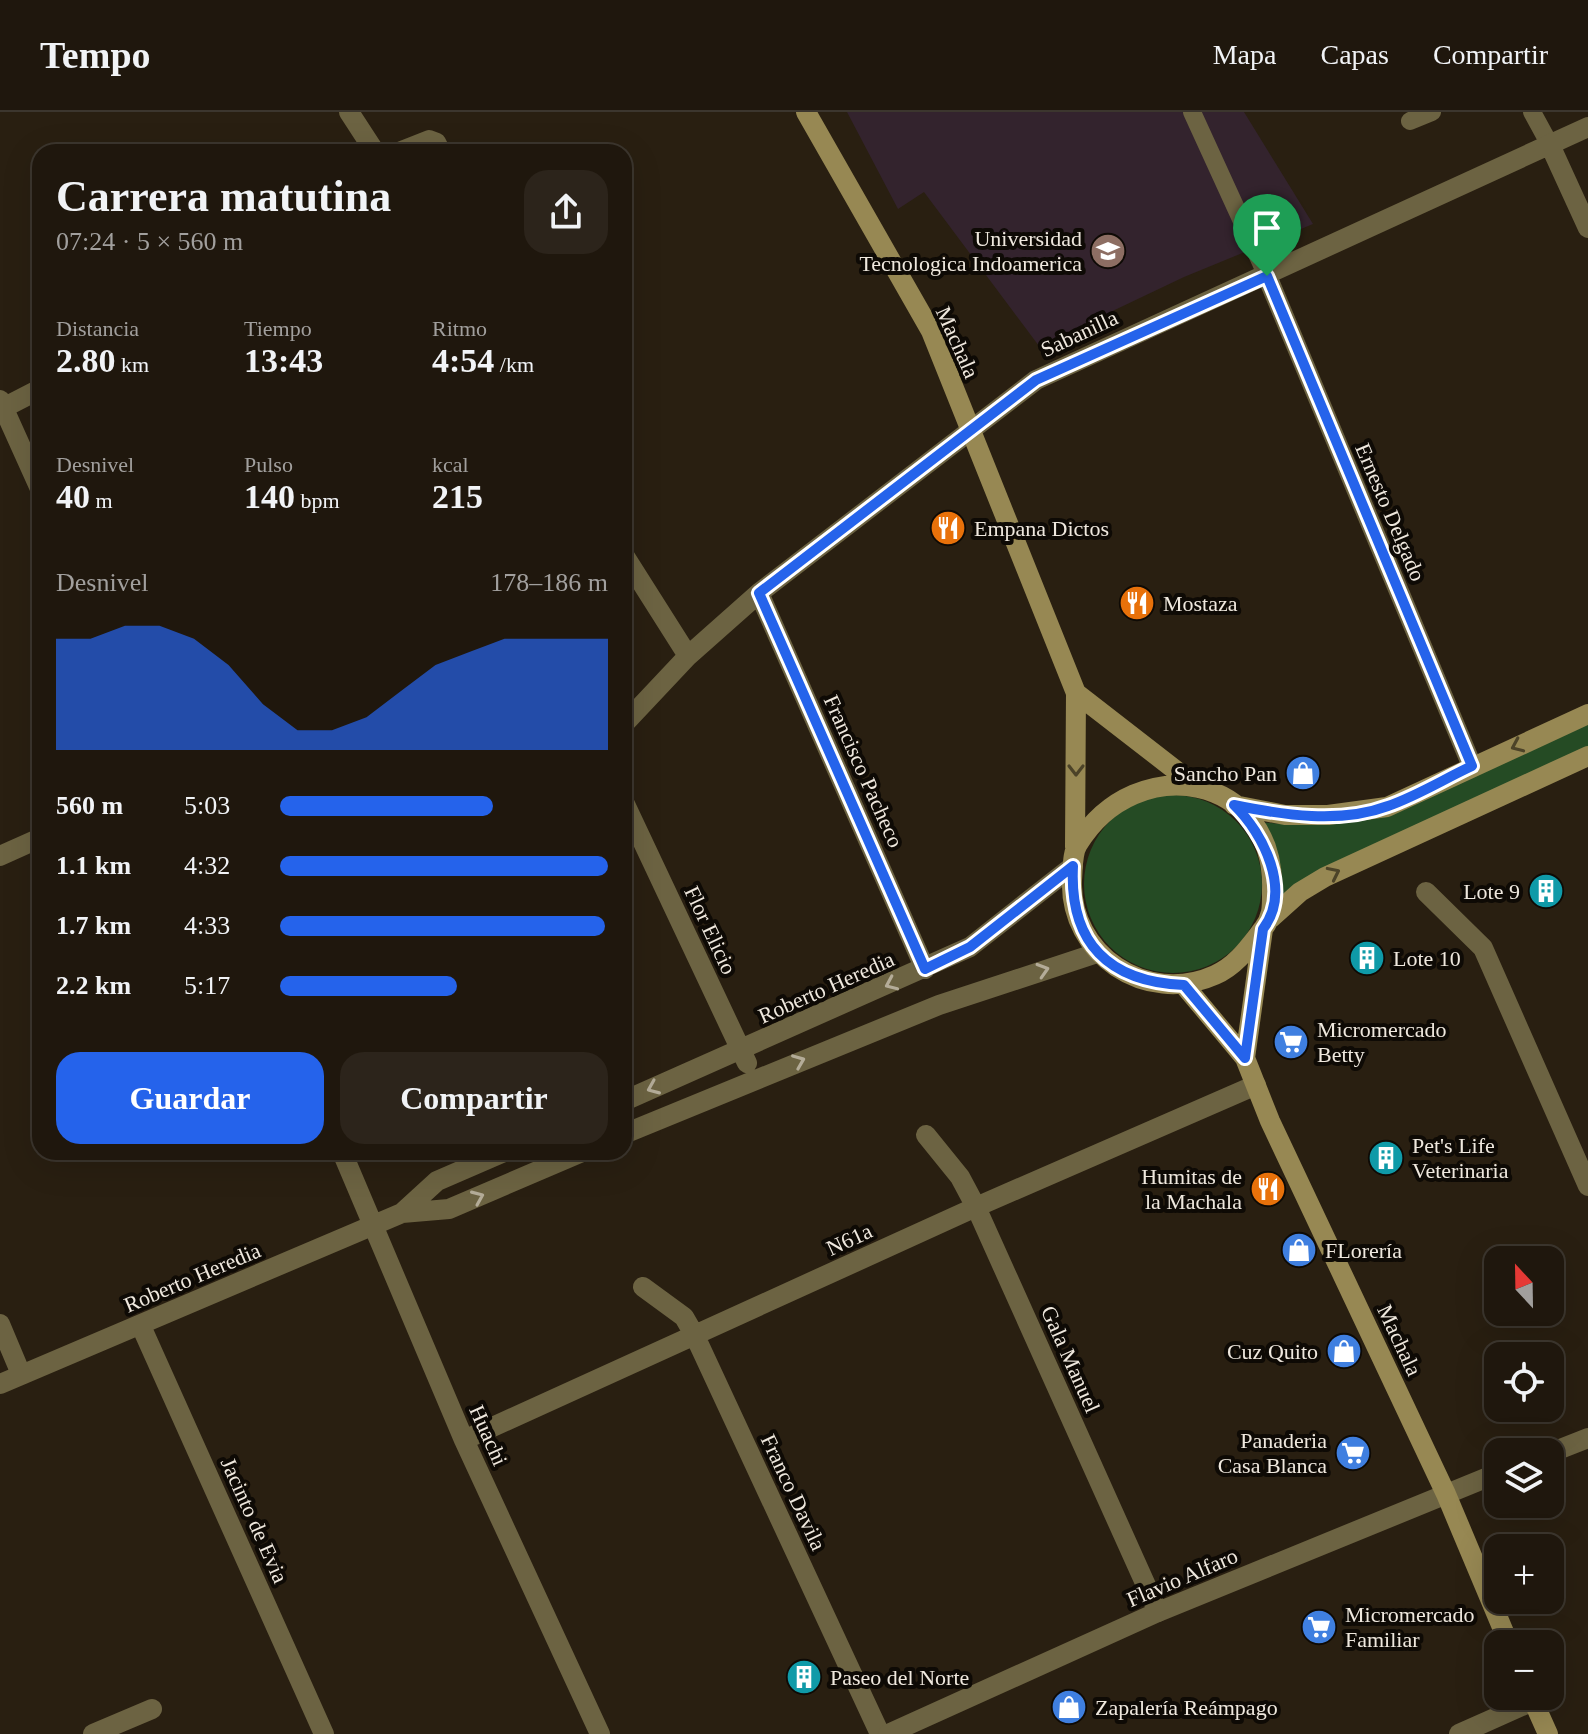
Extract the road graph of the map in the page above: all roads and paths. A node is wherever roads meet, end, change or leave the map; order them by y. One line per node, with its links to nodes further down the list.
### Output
1 (349, 112): 8 (street)
2 (806, 112): 16 (main road, Machala)
3 (1192, 112): 13 (lane)
4 (1432, 112): 6 (lane)
5 (1532, 112): 11 (lane)
6 (1410, 121)
7 (1588, 127): 11 (street, Sabanilla)
8 (370, 144)
9 (416, 144): 10 (lane)
10 (438, 144)
11 (1550, 145): 12 (street); 13 (street, Sabanilla)
12 (1588, 228)
13 (1267, 276): 16 (street, Sabanilla); 25 (street, Ernesto Delgado)
14 (32, 392): 15 (street)
15 (2, 404): 17 (street)
16 (969, 431): 19 (street, Sabanilla); 21 (main road, Machala)
17 (32, 471)
18 (632, 568): 20 (street)
19 (759, 593): 20 (street, Sabanilla); 35 (street, Francisco Pacheco)
20 (688, 656): 23 (street, Sabanilla)
21 (1076, 693): 26 (main road, Machala); 31 (main road, Machala, one-way to 31)
22 (1588, 714): 25 (main road, one-way to 25)
23 (632, 716)
24 (1588, 756): 33 (main road, one-way to 24)
25 (1472, 766): 27 (main road)
26 (1197, 787): 27 (main road); 31 (main road)
27 (1234, 805): 33 (main road)
28 (632, 819): 37 (street, Flor Elicio)
29 (32, 842): 30 (street)
30 (0, 856)
31 (1074, 856): 34 (main road); 35 (street, Roberto Heredia)
32 (1426, 892): 47 (street)
33 (1267, 924): 36 (main road); 38 (main road)
34 (1097, 953): 36 (main road); 39 (street, one-way to 34)
35 (925, 969): 37 (street, Roberto Heredia, one-way to 37)
36 (1184, 985): 38 (main road, Machala)
37 (741, 1051): 39 (street, Flor Elicio); 41 (street, Roberto Heredia, one-way to 41)
38 (1245, 1058): 40 (main road, Machala)
39 (754, 1078): 42 (street)
40 (1256, 1085): 48 (street, N61a); 61 (main road, Machala)
41 (632, 1098)
42 (632, 1131)
43 (926, 1135): 48 (street, Gala Manuel)
44 (345, 1160): 50 (street, Huachi)
45 (486, 1160): 49 (street, Roberto Heredia)
46 (563, 1160): 49 (street, Roberto Heredia, one-way to 46)
47 (1588, 1186)
48 (976, 1207): 54 (street, N61a); 62 (street, Gala Manuel)
49 (402, 1213): 50 (street, Roberto Heredia)
50 (373, 1225): 53 (street, Roberto Heredia); 58 (street, Huachi)
51 (643, 1287): 54 (street, Franco Davila)
52 (0, 1324): 55 (street)
53 (141, 1326): 55 (street, Roberto Heredia); 68 (street, Jacinto de Evia)
54 (695, 1336): 58 (street, N61a); 70 (street, Franco Davila)
55 (21, 1374): 56 (street, Roberto Heredia)
56 (0, 1384)
57 (1588, 1438): 59 (street)
58 (464, 1440): 69 (street, Huachi)
59 (1564, 1447)
60 (1484, 1479): 61 (street, Flavio Alfaro)
61 (1446, 1494): 62 (street, Flavio Alfaro); 63 (main road, Machala)
62 (1158, 1612): 71 (street, Flavio Alfaro)
63 (1503, 1630)
64 (152, 1709): 67 (street)
65 (1509, 1710): 72 (street)
66 (1537, 1710): 73 (main road)
67 (93, 1734)
68 (324, 1734)
69 (600, 1734)
70 (880, 1734)
71 (888, 1734)
72 (1459, 1734)
73 (1548, 1734)

